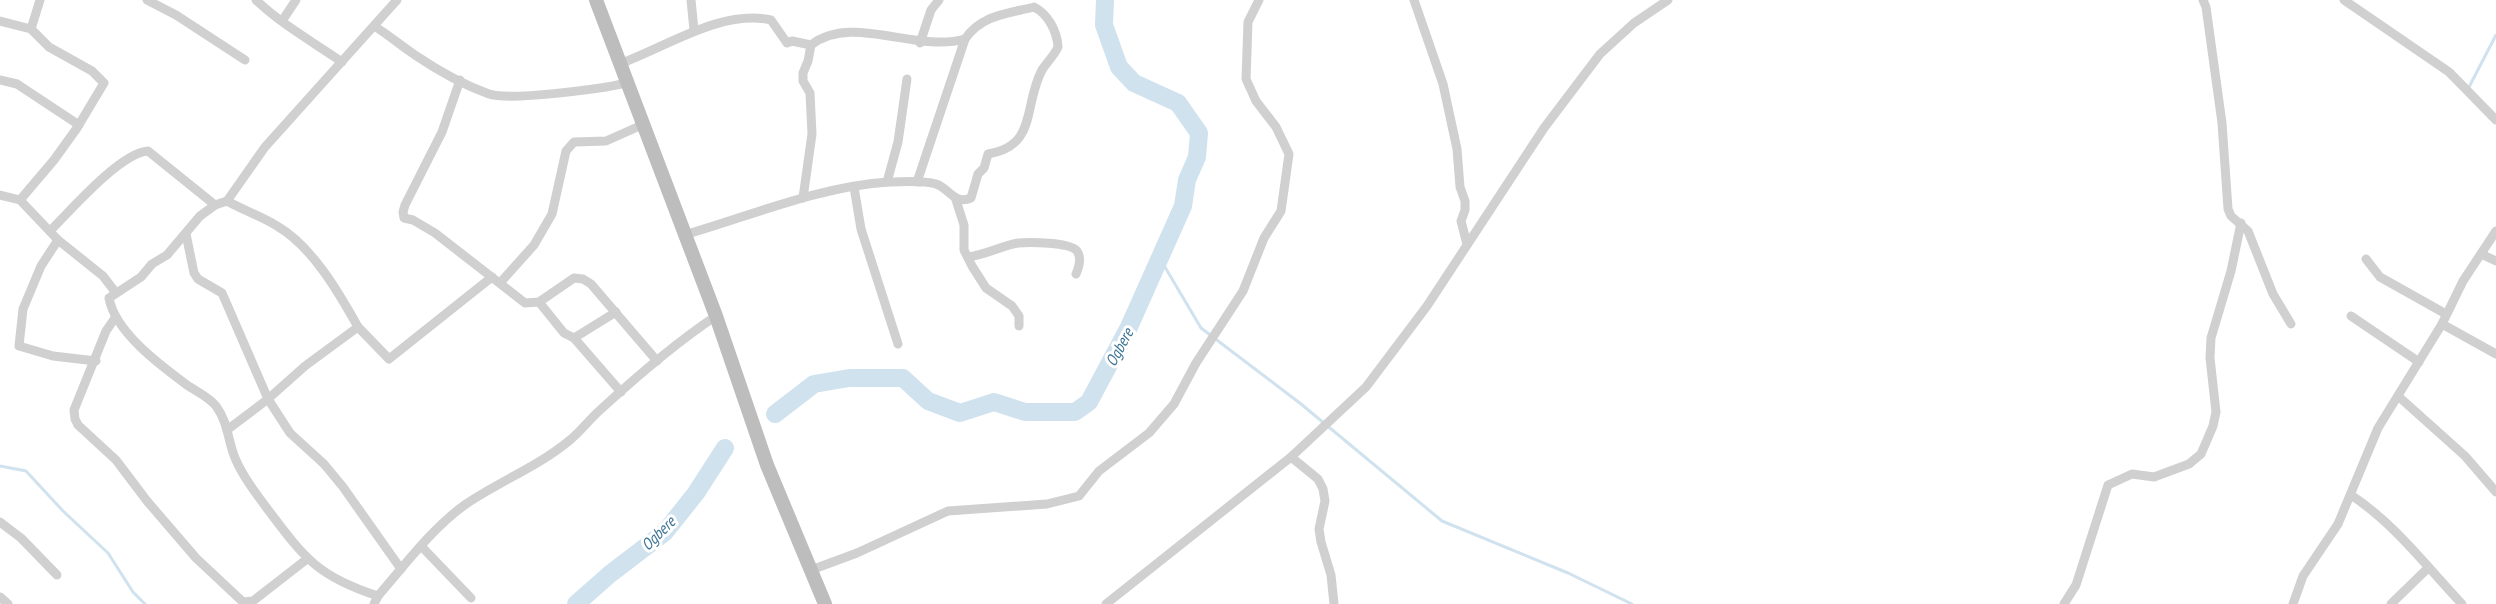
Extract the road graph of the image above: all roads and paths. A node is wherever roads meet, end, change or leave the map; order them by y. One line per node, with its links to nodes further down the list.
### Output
1 (40, 0): 17 (street)
2 (147, 0): 22 (street)
3 (256, 0): 15 (street)
4 (296, 0): 15 (street)
5 (397, 0): 16 (street)
6 (596, 0): 24 (main road)
7 (691, 0): 18 (street)
8 (939, 0): 20 (street)
9 (1259, 0): 84 (street)
10 (1414, 0): 47 (street)
11 (1668, 0): 47 (street)
12 (2203, 0): 41 (street)
13 (2344, 0): 29 (street)
14 (0, 21): 17 (street)
15 (282, 21): 23 (street)
16 (374, 26): 23 (street); 27 (street)
17 (31, 29): 30 (street)
18 (694, 30): 21 (street); 24 (street)
19 (965, 39): 20 (street); 33 (street); 38 (street)
20 (920, 43): 21 (street)
21 (811, 45): 36 (street)
22 (245, 60)
23 (342, 62): 39 (street)
24 (619, 64): 28 (main road)
25 (907, 79): 32 (street)
26 (0, 80): 30 (street)
27 (460, 80): 28 (street); 53 (street)
28 (626, 83): 31 (main road)
29 (2496, 120)
30 (79, 124): 37 (street)
31 (642, 125): 45 (main road); 54 (street)
32 (887, 182): 33 (street); 34 (street)
33 (917, 182): 38 (street)
34 (854, 187): 36 (street); 67 (street)
35 (0, 195): 37 (street)
36 (802, 198): 45 (street)
37 (20, 200): 42 (street)
38 (956, 200): 49 (street)
39 (227, 201): 40 (street); 65 (street)
40 (215, 205): 42 (street); 44 (street)
41 (2241, 223): 62 (street); 93 (street)
42 (50, 231): 46 (street)
43 (2496, 231): 48 (street)
44 (186, 234): 55 (street); 74 (street)
45 (684, 235): 59 (main road)
46 (58, 240): 55 (street); 69 (street)
47 (1467, 244): 76 (street)
48 (2481, 254): 51 (street); 58 (street)
49 (968, 257): 52 (street); 64 (street)
50 (2367, 259): 58 (street)
51 (2496, 261)
52 (1076, 274)
53 (492, 277): 54 (street); 65 (street)
54 (500, 284): 56 (street)
55 (116, 293): 61 (street)
56 (539, 302): 57 (street); 66 (street)
57 (616, 312): 66 (street); 70 (street)
58 (2446, 314): 63 (street)
59 (716, 316): 70 (street); 84 (main road)
60 (2351, 316): 71 (street)
61 (115, 318): 69 (street); 75 (street)
62 (2291, 324)
63 (2442, 324): 68 (street); 71 (street)
64 (1019, 326)
65 (358, 327): 74 (street)
66 (574, 338): 72 (street)
67 (898, 344)
68 (2496, 354)
69 (96, 361): 81 (street)
70 (657, 361): 72 (street)
71 (2419, 362): 73 (street)
72 (621, 392): 80 (street)
73 (2398, 396): 77 (street); 78 (street)
74 (268, 399): 75 (street); 83 (street)
75 (227, 430): 81 (street)
76 (1291, 457): 91 (street); 92 (street)
77 (2496, 492)
78 (2351, 495): 82 (street); 94 (street)
79 (0, 522): 85 (street)
80 (422, 546): 83 (street); 87 (street)
81 (307, 559): 88 (street)
82 (2428, 568): 95 (street); 96 (street)
83 (401, 569): 88 (street)
84 (811, 570): 90 (main road)
85 (57, 575)
86 (0, 597): 89 (street)
87 (471, 598)
88 (376, 600)
89 (8, 604)
90 (825, 604)
91 (1106, 604)
92 (1334, 604)
93 (2064, 604)
94 (2293, 604)
95 (2391, 604)
96 (2462, 604)

